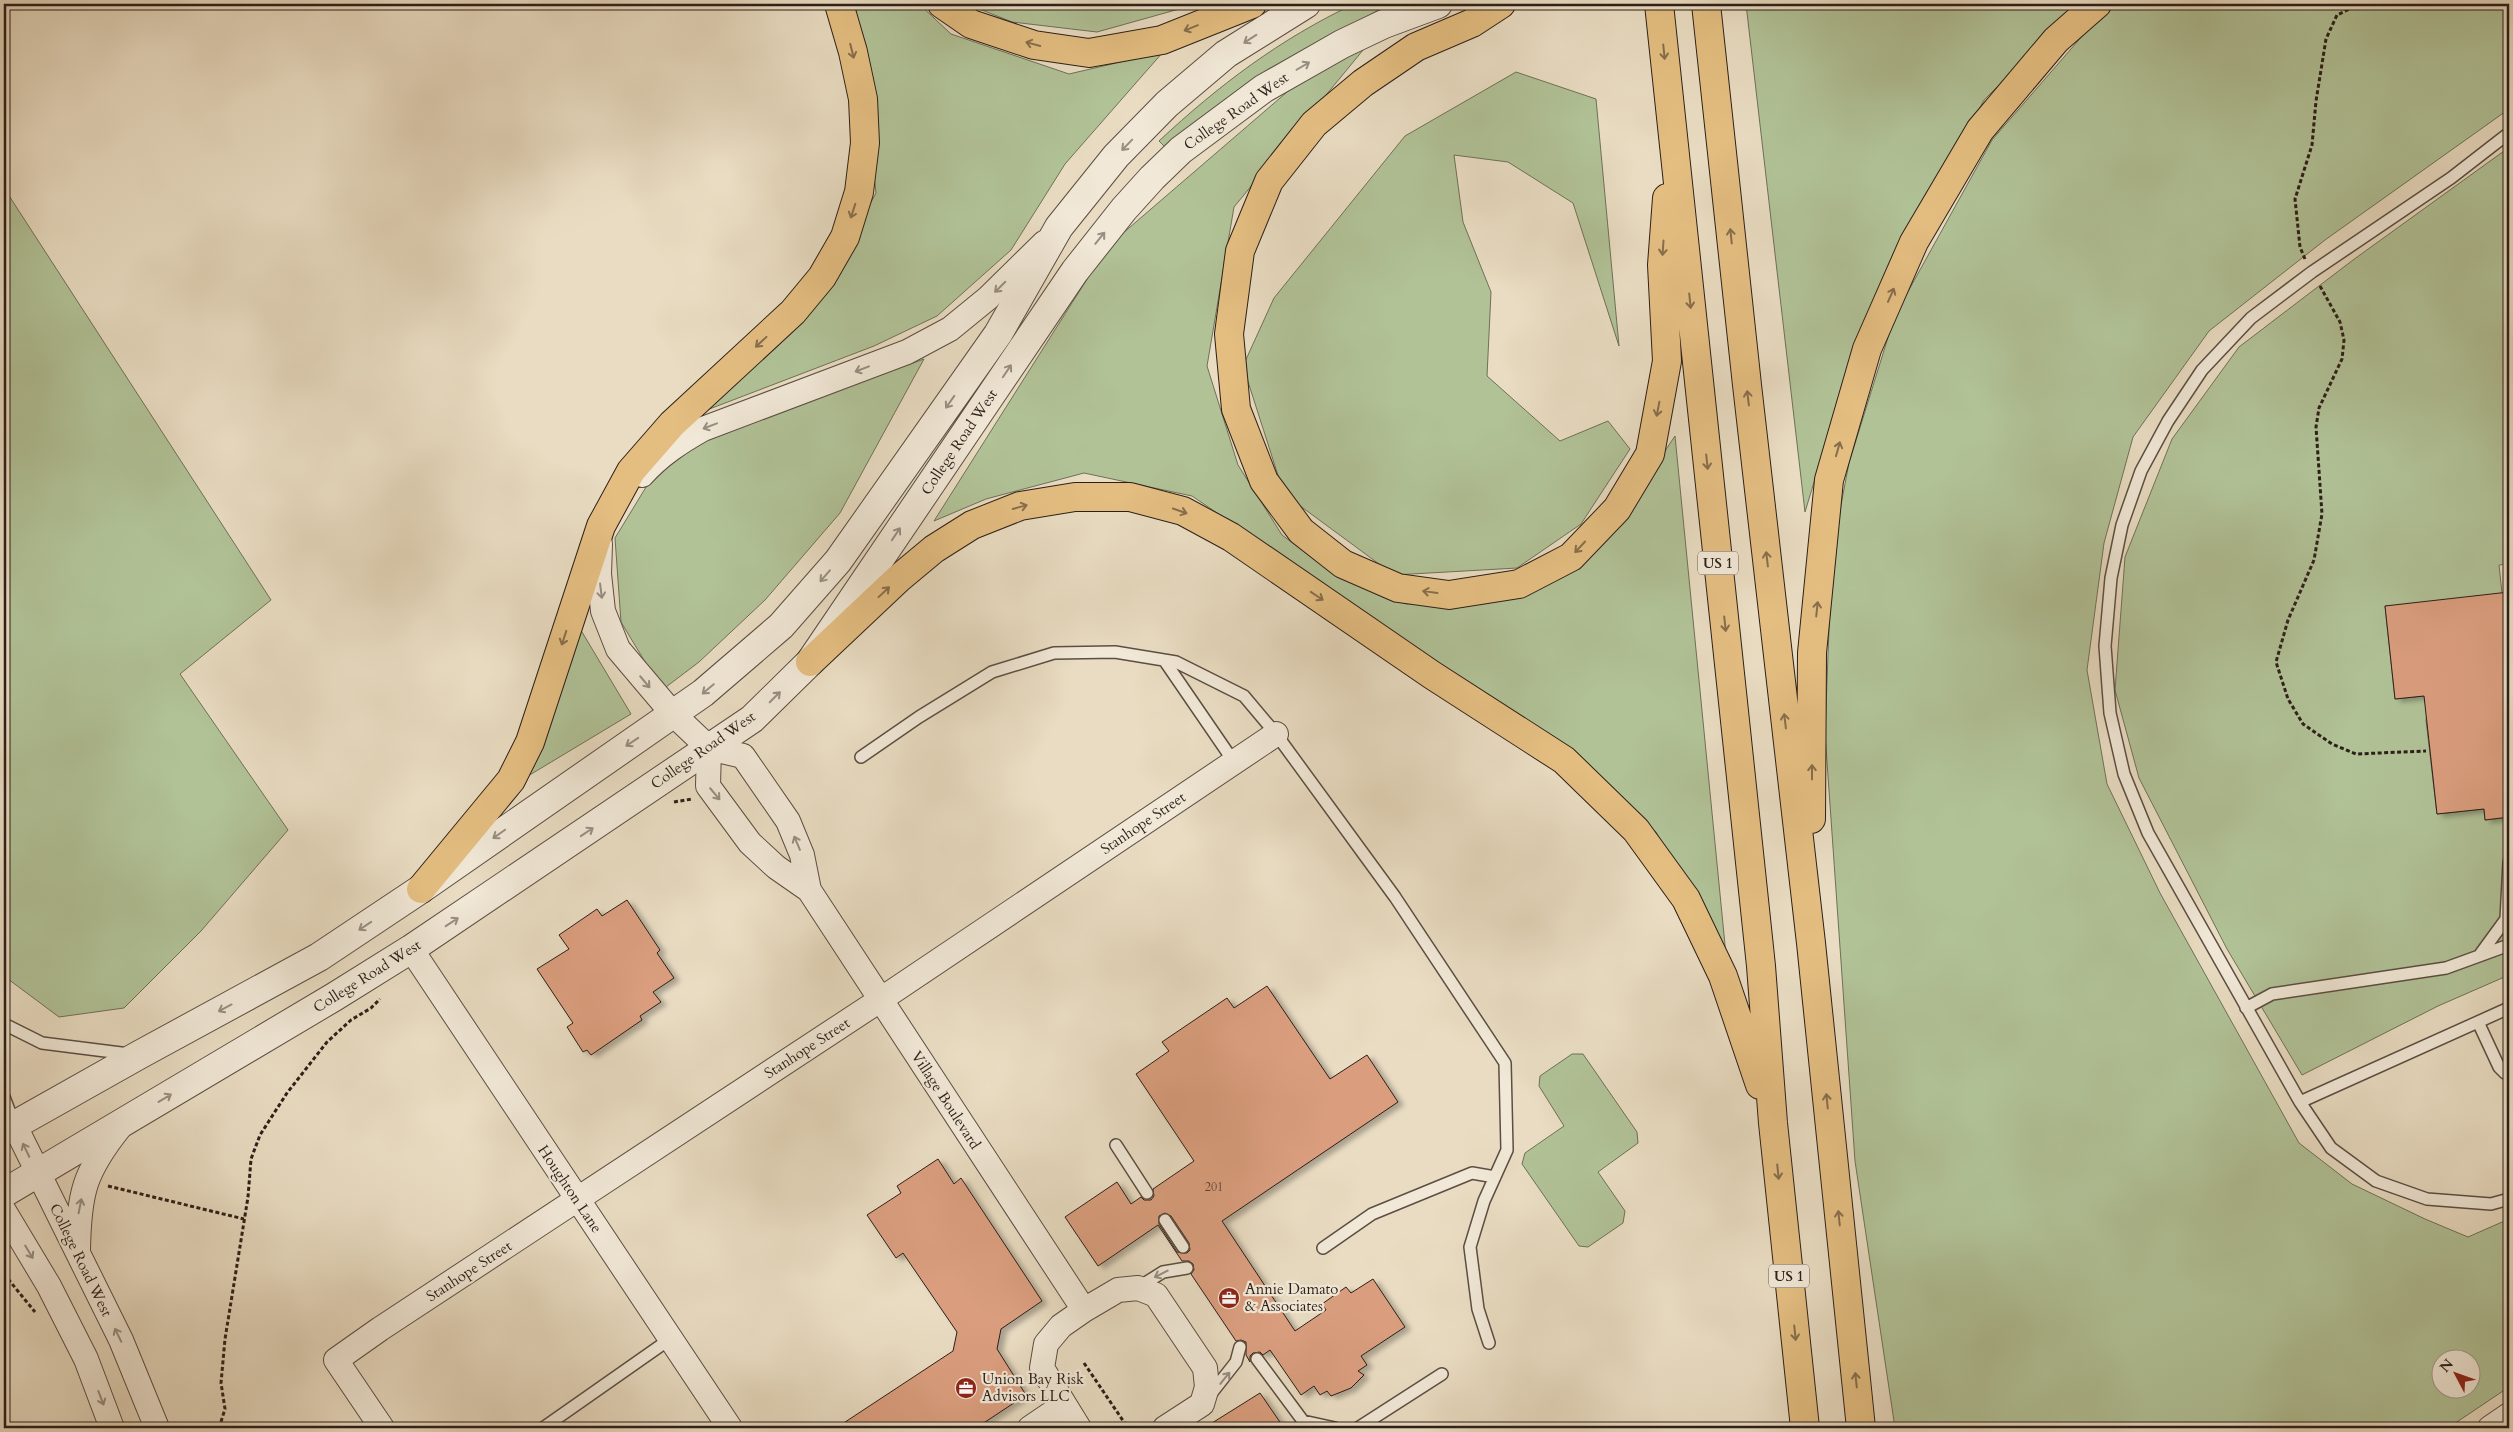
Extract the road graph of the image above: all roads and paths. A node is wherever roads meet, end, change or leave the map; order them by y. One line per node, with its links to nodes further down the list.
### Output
1 (839, 4): 15 (highway, one-way to 15)
2 (942, 4): 3 (highway, one-way to 2)
3 (1252, 4)
4 (1306, 4): 13 (street, College Road West, one-way to 13)
5 (1438, 4): 17 (street, College Road West, one-way to 5)
6 (1501, 4): 11 (highway, one-way to 6)
7 (1659, 4): 11 (highway, US 1, one-way to 11)
8 (1706, 4): 29 (highway, one-way to 8)
9 (2097, 4): 29 (highway, one-way to 9)
10 (2360, 4): 14 (path)
11 (1672, 129): 44 (highway, US 1, one-way to 44)
12 (2509, 133): 14 (lane)
13 (1059, 227): 15 (street, one-way to 15); 18 (street, College Road West, one-way to 18)
14 (2312, 272): 21 (path); 35 (lane)
15 (601, 526): 18 (street, one-way to 18); 27 (highway, one-way to 27)
16 (1164, 660): 19 (lane); 22 (lane); 23 (lane)
17 (810, 662): 20 (street, College Road West, one-way to 17); 44 (highway, one-way to 44)
18 (673, 714): 20 (street); 27 (street, College Road West, one-way to 27)
19 (1276, 734): 23 (street, Stanhope Street); 48 (lane)
20 (709, 748): 28 (street, Village Boulevard, one-way to 28); 28 (street, Village Boulevard, one-way to 20); 31 (street, College Road West, one-way to 20)
21 (2426, 751)
22 (861, 757)
23 (1234, 762): 34 (street, Stanhope Street)
24 (698, 795): 25 (path)
25 (672, 802)
26 (2509, 862): 32 (lane)
27 (421, 889): 39 (street, College Road West, one-way to 39)
28 (809, 890): 34 (street, Village Boulevard)
29 (1811, 943): 87 (highway, one-way to 29)
30 (2509, 945): 32 (lane)
31 (411, 949): 43 (street, College Road West, one-way to 31); 53 (street, Houghton Lane)
32 (2480, 956): 35 (lane)
33 (383, 996): 55 (path)
34 (880, 1000): 53 (street, Stanhope Street); 63 (street, Village Boulevard)
35 (2246, 1008): 42 (lane)
36 (2509, 1008): 37 (lane)
37 (2478, 1022): 40 (lane); 42 (lane)
38 (4, 1024): 39 (lane)
39 (139, 1055): 45 (street, College Road West)
40 (2509, 1072)
41 (4, 1098): 45 (lane)
42 (2300, 1102): 52 (lane)
43 (123, 1123): 47 (street, College Road West); 59 (street, one-way to 43)
44 (1773, 1123): 86 (highway, US 1, one-way to 86)
45 (9, 1129): 47 (street, one-way to 45)
46 (1116, 1145): 50 (lane)
47 (38, 1174): 51 (street); 59 (street, College Road West)
48 (1495, 1177): 58 (lane); 66 (lane)
49 (105, 1185): 55 (path)
50 (1148, 1192)
51 (4, 1193)
52 (2509, 1199)
53 (576, 1200): 65 (street, Houghton Lane); 77 (street, Stanhope Street)
54 (4, 1211): 74 (street, one-way to 74)
55 (244, 1219): 76 (path)
56 (1166, 1220): 57 (lane)
57 (1180, 1242)
58 (1323, 1248)
59 (78, 1254): 75 (street, College Road West, one-way to 59)
60 (1187, 1268): 62 (lane, one-way to 62)
61 (4, 1274): 64 (path)
62 (1138, 1288): 63 (street); 71 (street)
63 (1084, 1310): 72 (street)
64 (36, 1314)
65 (670, 1339): 78 (lane); 79 (street, Houghton Lane)
66 (1489, 1343)
67 (1240, 1347): 71 (lane, one-way to 67)
68 (1257, 1359): 84 (lane)
69 (1084, 1363): 82 (path)
70 (1442, 1374): 85 (lane)
71 (1202, 1404): 83 (street)
72 (1064, 1405): 80 (street); 81 (street)
73 (2509, 1415): 88 (street)
74 (112, 1428)
75 (157, 1428)
76 (219, 1428)
77 (382, 1428)
78 (543, 1428)
79 (730, 1428)
80 (1030, 1428)
81 (1079, 1428)
82 (1128, 1428)
83 (1166, 1428)
84 (1335, 1428)
85 (1358, 1428)
86 (1805, 1428)
87 (1861, 1428)
88 (2490, 1428)

